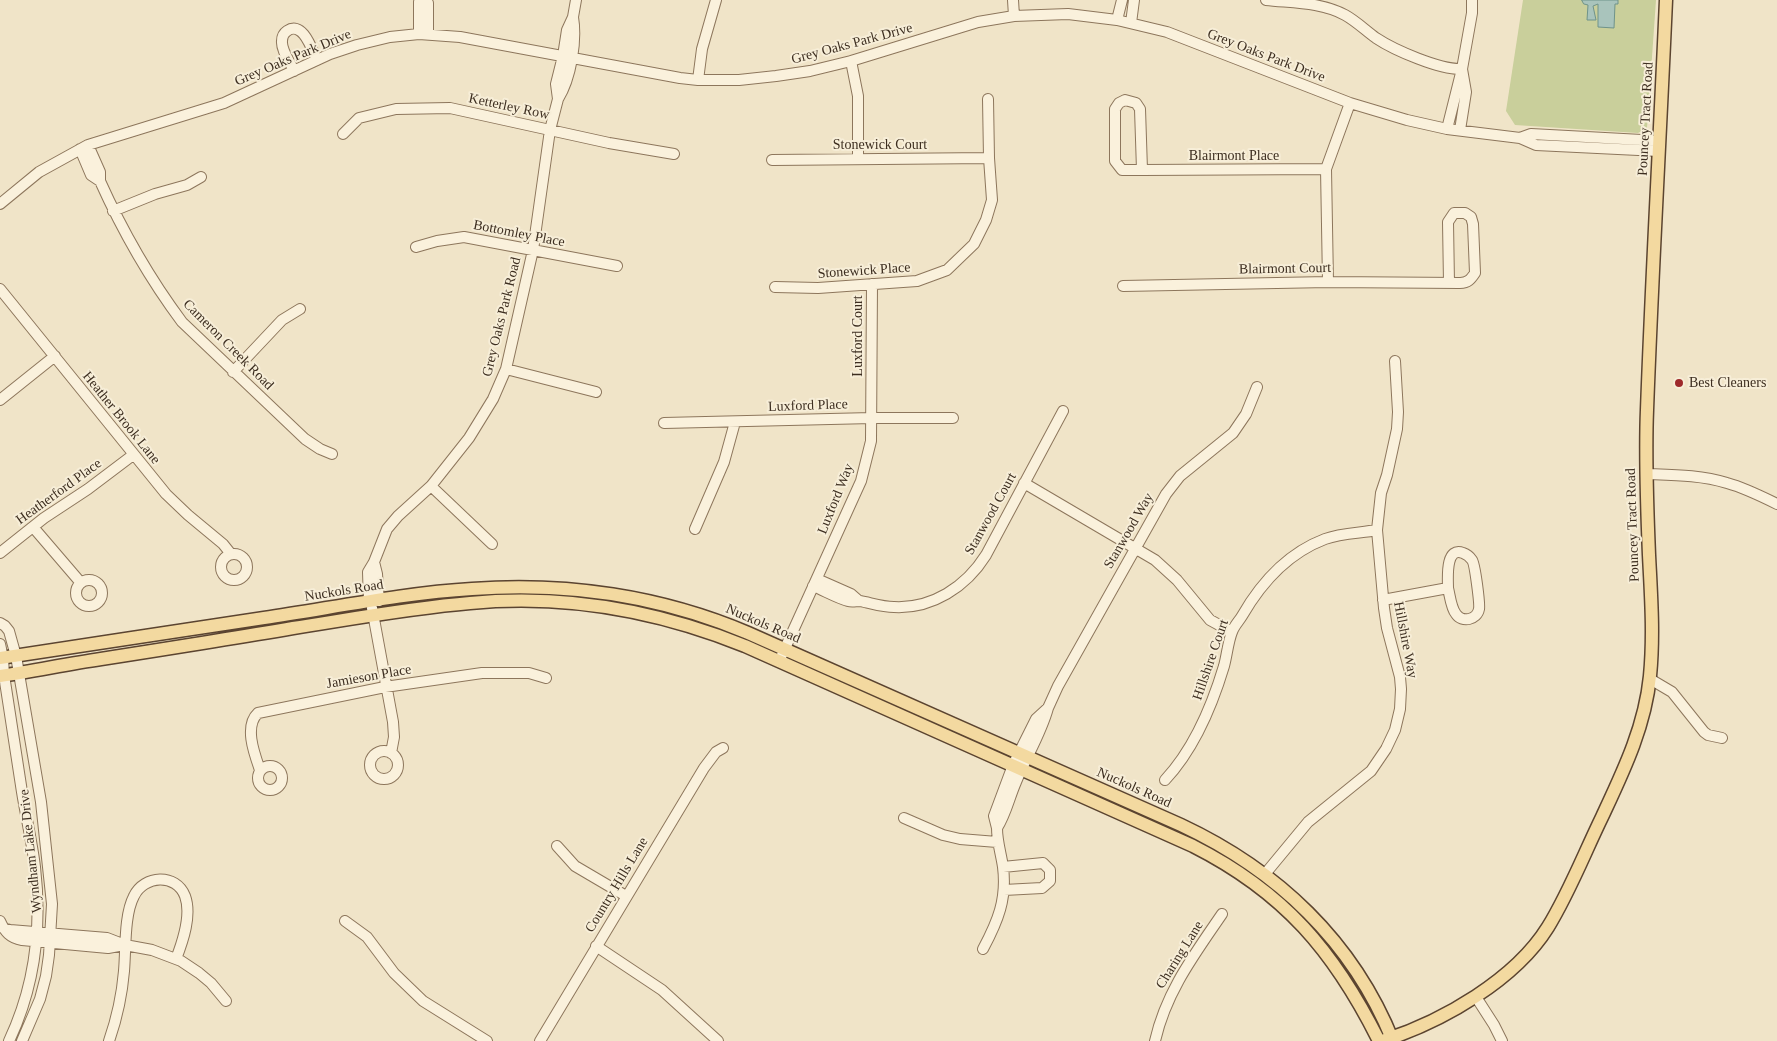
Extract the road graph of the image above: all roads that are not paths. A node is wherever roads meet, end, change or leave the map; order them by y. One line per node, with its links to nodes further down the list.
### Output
1 (421, 0): 14 (street)
2 (426, 0): 14 (street)
3 (576, 0): 15 (street, Grey Oaks Park Road)
4 (716, 0): 20 (street)
5 (1013, 0): 11 (street)
6 (1122, 0): 12 (street)
7 (1134, 0): 13 (street)
8 (1266, 0): 18 (street)
9 (1472, 0): 18 (street)
10 (1666, 0): 27 (main road, Pouncey Tract Road)
11 (1014, 16): 12 (street, Grey Oaks Park Drive); 17 (street, Grey Oaks Park Drive)
12 (1117, 20): 13 (street, Grey Oaks Park Drive)
13 (1130, 23): 22 (street, Grey Oaks Park Drive)
14 (424, 35): 15 (street, Grey Oaks Park Drive); 16 (street, Grey Oaks Park Drive)
15 (567, 57): 20 (street, Grey Oaks Park Drive); 24 (street, Grey Oaks Park Road)
16 (317, 60): 19 (street, Grey Oaks Park Drive); 19 (street)
17 (852, 61): 20 (street, Grey Oaks Park Drive); 30 (street)
18 (1462, 69): 23 (street); 25 (street)
19 (294, 70): 28 (street, Grey Oaks Park Drive)
20 (698, 80)
21 (988, 99): 31 (street, Stonewick Place)
22 (1350, 102): 23 (street, Grey Oaks Park Drive); 33 (street)
23 (1447, 129): 25 (street, Grey Oaks Park Drive)
24 (550, 130): 26 (street, Ketterley Row); 29 (street, Ketterley Row); 39 (street, Grey Oaks Park Road)
25 (1460, 130): 27 (street, Grey Oaks Park Drive)
26 (343, 134)
27 (1660, 146): 62 (main road, Pouncey Tract Road)
28 (84, 147): 36 (street, Grey Oaks Park Drive); 37 (street, Cameron Creek Road)
29 (674, 154)
30 (858, 158): 31 (street, Stonewick Court); 32 (street, Stonewick Court)
31 (989, 158): 43 (street, Stonewick Place)
32 (772, 160)
33 (1326, 169): 34 (street, Blairmont Place); 41 (street)
34 (1142, 170): 34 (street, Blairmont Place)
35 (201, 177): 37 (street)
36 (0, 204)
37 (113, 212): 51 (street, Cameron Creek Road)
38 (416, 247): 39 (street, Bottomley Place)
39 (533, 250): 40 (street, Bottomley Place); 50 (street, Grey Oaks Park Road)
40 (617, 266)
41 (1328, 282): 42 (street, Blairmont Court); 44 (street, Blairmont Court)
42 (1449, 283): 42 (street, Blairmont Court)
43 (872, 284): 45 (street, Stonewick Place); 56 (street, Luxford Court)
44 (1122, 286)
45 (775, 287)
46 (0, 289): 48 (street, Heather Brook Lane)
47 (300, 309): 51 (street)
48 (55, 356): 54 (street); 61 (street, Heather Brook Lane)
49 (1395, 361): 68 (street, Hillshire Way)
50 (506, 369): 53 (street); 64 (street, Grey Oaks Park Road)
51 (233, 372): 60 (street, Cameron Creek Road)
52 (1257, 387): 70 (street, Stanwood Way)
53 (596, 392)
54 (0, 400)
55 (1063, 411): 63 (street, Stanwood Court)
56 (872, 418): 57 (street, Luxford Place); 58 (street, Luxford Place); 73 (street, Luxford Way)
57 (953, 418)
58 (735, 422): 59 (street, Luxford Place); 67 (street)
59 (664, 423)
60 (332, 454)
61 (133, 455): 66 (street, Heatherford Place); 72 (street, Heather Brook Lane)
62 (1646, 474): 65 (street); 88 (main road, Pouncey Tract Road)
63 (1024, 483): 70 (street); 73 (street, Stanwood Court)
64 (431, 486): 69 (street); 77 (street, Grey Oaks Park Road)
65 (1777, 504)
66 (33, 526): 71 (street, Heatherford Place); 74 (street)
67 (695, 529)
68 (1377, 530): 76 (street, Hillshire Way); 80 (street, Hillshire Court)
69 (492, 544)
70 (1136, 548): 80 (street); 93 (street, Stanwood Way)
71 (0, 553)
72 (232, 554)
73 (815, 582): 82 (street, Luxford Way)
74 (81, 583)
75 (1448, 588): 75 (street); 76 (street)
76 (1383, 600): 101 (street, Hillshire Way)
77 (373, 601): 78 (street, Grey Oaks Park Road); 82 (main road, Nuckols Road); 83 (main road, Nuckols Road)
78 (372, 616): 84 (main road, Nuckols Road); 85 (main road, Nuckols Road); 89 (street, Grey Oaks Park Road)
79 (0, 623): 83 (street)
80 (1232, 632): 96 (street, Hillshire Court)
81 (0, 644): 83 (street)
82 (785, 649): 84 (street, Luxford Way); 93 (main road, Nuckols Road)
83 (6, 657): 85 (street, Wyndham Lake Drive); 86 (street, Wyndham Lake Drive)
84 (780, 662): 94 (main road, Nuckols Road)
85 (18, 673): 86 (main road, Nuckols Road); 108 (street, Wyndham Lake Drive)
86 (2, 676): 107 (street, Wyndham Lake Drive)
87 (546, 678): 89 (street, Jamieson Place)
88 (1650, 679): 90 (street); 113 (main road, Pouncey Tract Road)
89 (385, 687): 92 (street, Grey Oaks Park Road); 95 (street, Jamieson Place)
90 (1722, 738)
91 (723, 748): 103 (street, Country Hills Lane)
92 (392, 753)
93 (1024, 754): 94 (street, Stanwood Way); 101 (main road, Nuckols Road)
94 (1017, 768): 98 (street, Stanwood Way); 123 (main road, Nuckols Road)
95 (260, 770)
96 (1165, 780)
97 (904, 818): 98 (street)
98 (997, 842): 100 (street, Stanwood Way)
99 (557, 846): 103 (street)
100 (1003, 867): 102 (street, Stanwood Way); 102 (street)
101 (1265, 874): 115 (main road, Nuckols Road)
102 (1004, 890): 111 (street, Stanwood Way)
103 (626, 896): 110 (street, Country Hills Lane)
104 (1222, 914): 122 (street, Charing Lane)
105 (345, 921): 119 (street)
106 (2, 925): 107 (street)
107 (37, 937): 108 (street); 116 (street, Wyndham Lake Drive)
108 (51, 938): 109 (street); 117 (street, Wyndham Lake Drive)
109 (125, 945): 112 (street); 112 (street); 118 (street)
110 (596, 946): 120 (street, Country Hills Lane); 121 (street)
111 (983, 949)
112 (176, 959): 114 (street)
113 (1476, 996): 115 (main road, Pouncey Tract Road); 124 (street)
114 (226, 1001)
115 (1389, 1040)
116 (9, 1041)
117 (22, 1041)
118 (109, 1041)
119 (487, 1041)
120 (540, 1041)
121 (718, 1041)
122 (1155, 1041)
123 (1379, 1041)
124 (1502, 1041)

